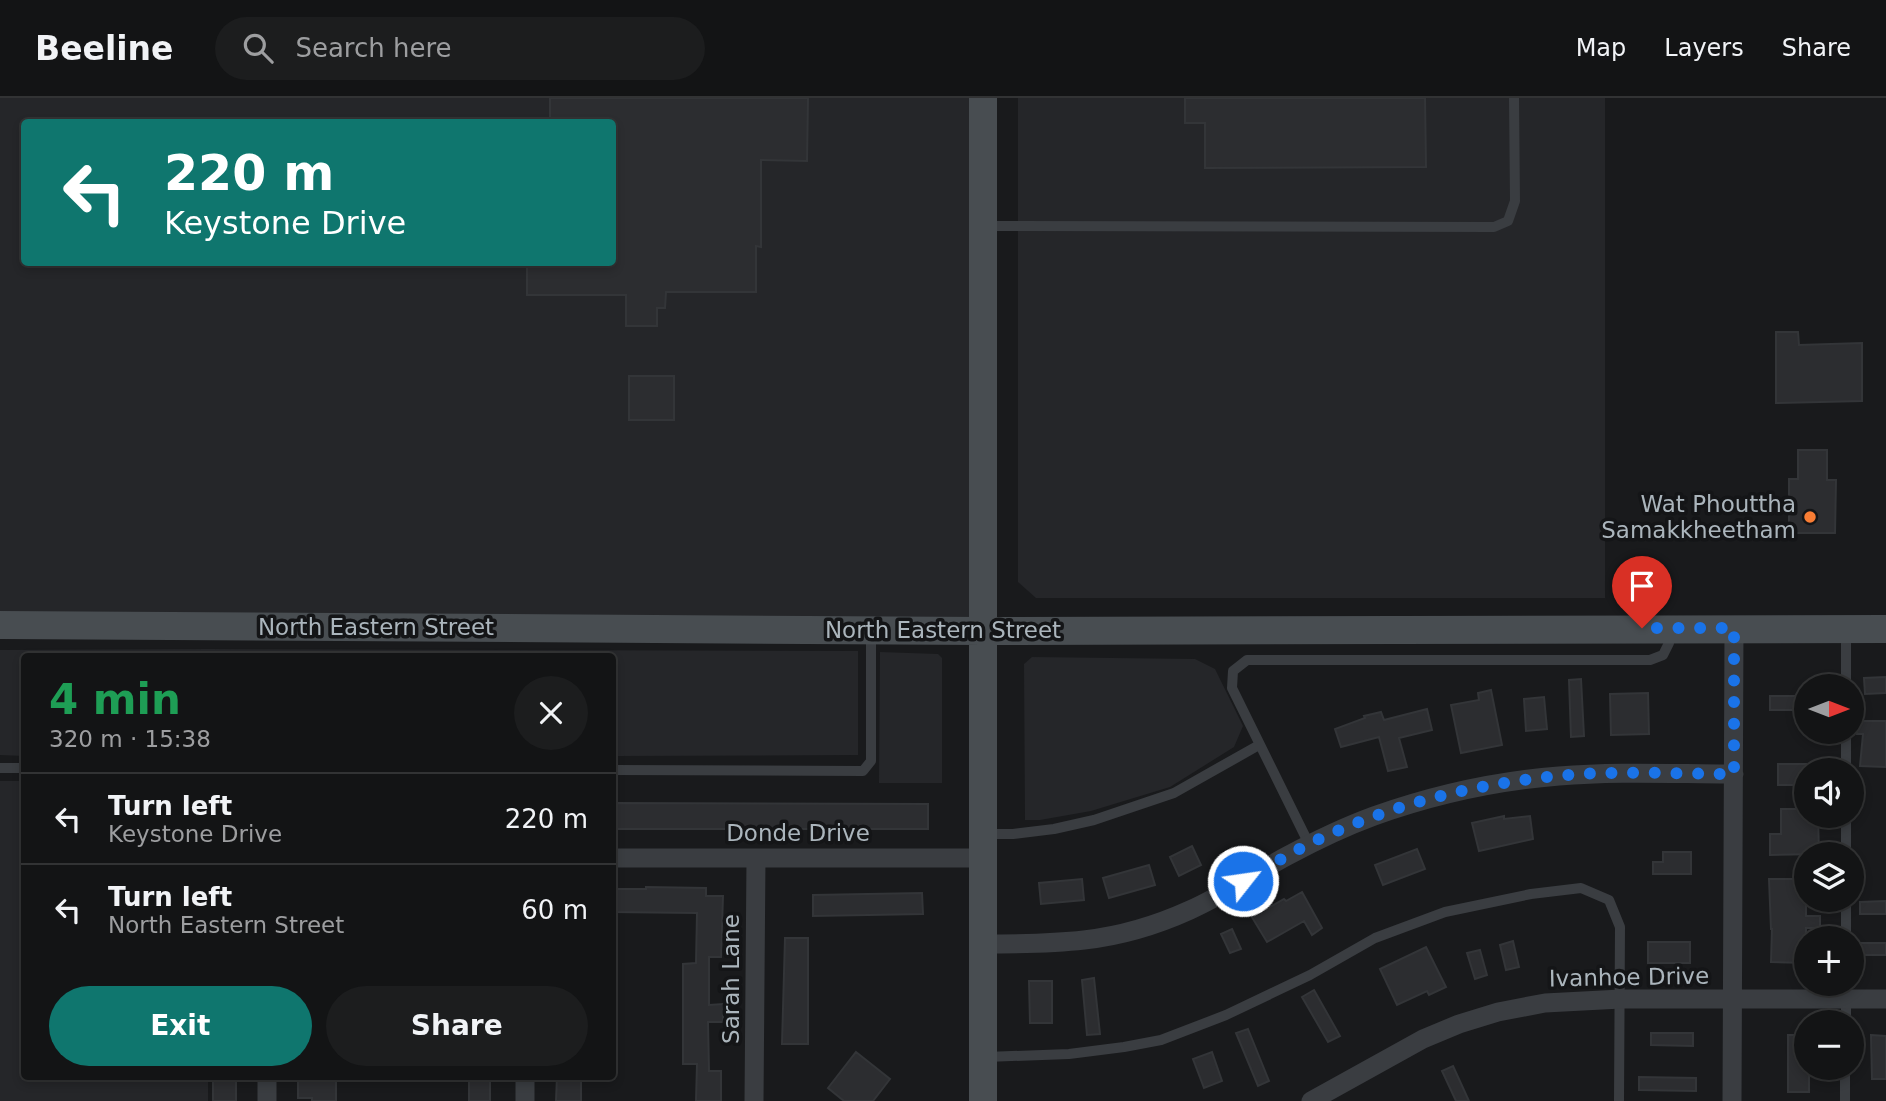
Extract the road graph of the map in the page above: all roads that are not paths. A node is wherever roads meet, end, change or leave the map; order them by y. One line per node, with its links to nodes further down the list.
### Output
1 (983, 98): 3 (main road)
2 (1514, 98): 3 (lane)
3 (984, 226): 10 (main road)
4 (0, 625): 9 (main road, North Eastern Street)
5 (1670, 628): 6 (main road, North Eastern Street); 10 (main road, North Eastern Street); 12 (lane)
6 (1734, 628): 7 (main road, North Eastern Street); 16 (street)
7 (1846, 628): 8 (main road, North Eastern Street); 11 (lane)
8 (1886, 629)
9 (871, 630): 10 (main road, North Eastern Street); 15 (lane)
10 (983, 631): 18 (main road)
11 (1846, 674)
12 (1259, 745): 17 (lane); 18 (lane)
13 (0, 768): 14 (lane)
14 (21, 768)
15 (616, 770)
16 (1734, 774): 17 (street); 26 (street)
17 (1309, 845): 21 (street)
18 (983, 846): 20 (street, Donde Drive); 21 (main road)
19 (616, 858): 20 (street, Donde Drive)
20 (756, 858): 33 (street, Sarah Lane)
21 (983, 944): 27 (main road)
22 (1794, 995): 26 (street, Ivanhoe Drive)
23 (1864, 995): 25 (street, Ivanhoe Drive)
24 (1621, 999): 26 (street, Ivanhoe Drive); 27 (lane); 35 (street, Ivanhoe Drive); 36 (lane)
25 (1886, 999)
26 (1732, 1000): 37 (street)
27 (983, 1057): 34 (main road)
28 (267, 1080): 31 (street)
29 (524, 1080): 32 (street)
30 (1845, 1080): 38 (lane)
31 (267, 1101)
32 (524, 1101)
33 (754, 1101)
34 (983, 1101)
35 (1311, 1101)
36 (1619, 1101)
37 (1732, 1101)
38 (1845, 1101)

